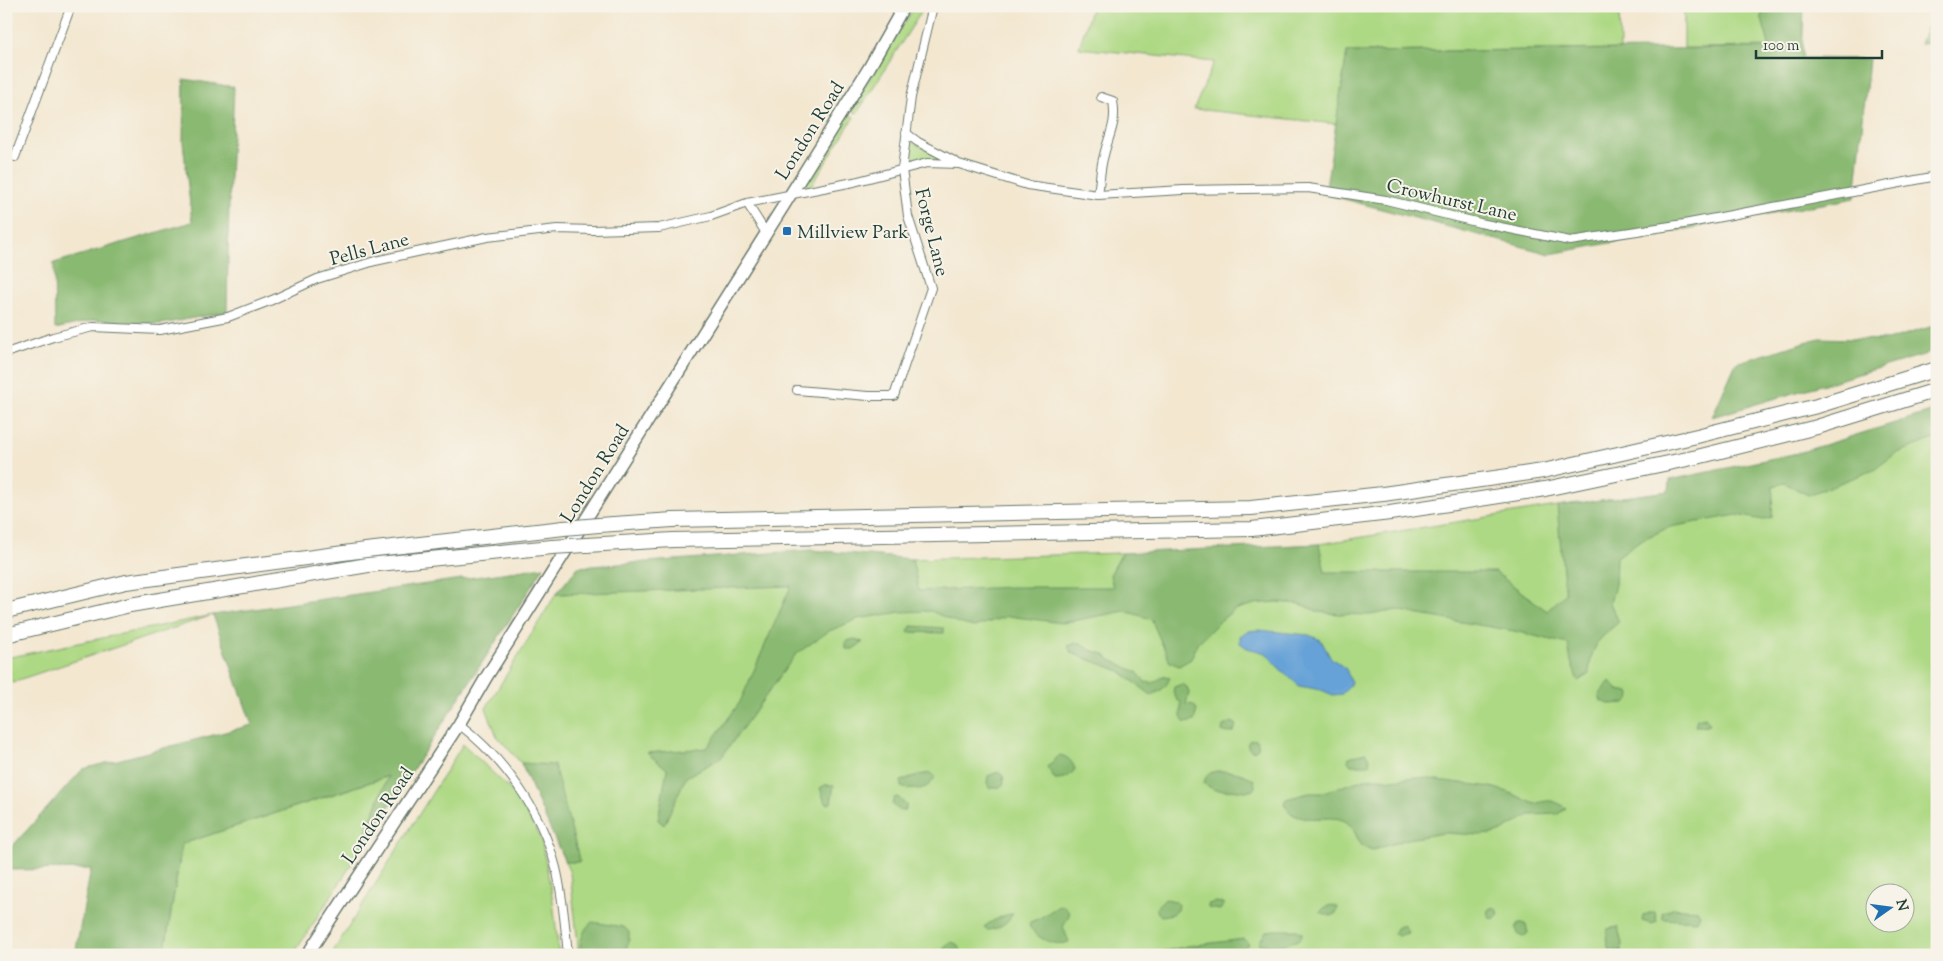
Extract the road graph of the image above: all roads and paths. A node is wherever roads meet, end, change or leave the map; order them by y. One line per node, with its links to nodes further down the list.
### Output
1 (72, 6): 6 (street)
2 (904, 6): 10 (main road, London Road)
3 (933, 6): 5 (street, Forge Lane)
4 (1101, 97): 11 (street)
5 (906, 134): 7 (street, Crowhurst Lane); 8 (street, Forge Lane)
6 (14, 157)
7 (959, 164): 8 (street, Crowhurst Lane); 11 (street, Crowhurst Lane)
8 (902, 169): 10 (street, Crowhurst Lane); 16 (street, Forge Lane)
9 (1937, 176): 11 (street, Crowhurst Lane)
10 (790, 195): 12 (street, Pells Lane); 13 (main road, London Road)
11 (1098, 195)
12 (746, 203): 13 (street); 14 (street, Pells Lane)
13 (766, 234): 20 (main road, London Road)
14 (6, 352)
15 (1937, 369): 18 (highway, bridge)
16 (797, 390)
17 (1937, 390): 19 (highway, bridge)
18 (6, 611)
19 (6, 635)
20 (459, 724): 21 (main road, London Road); 22 (street)
21 (307, 955)
22 (568, 955)

